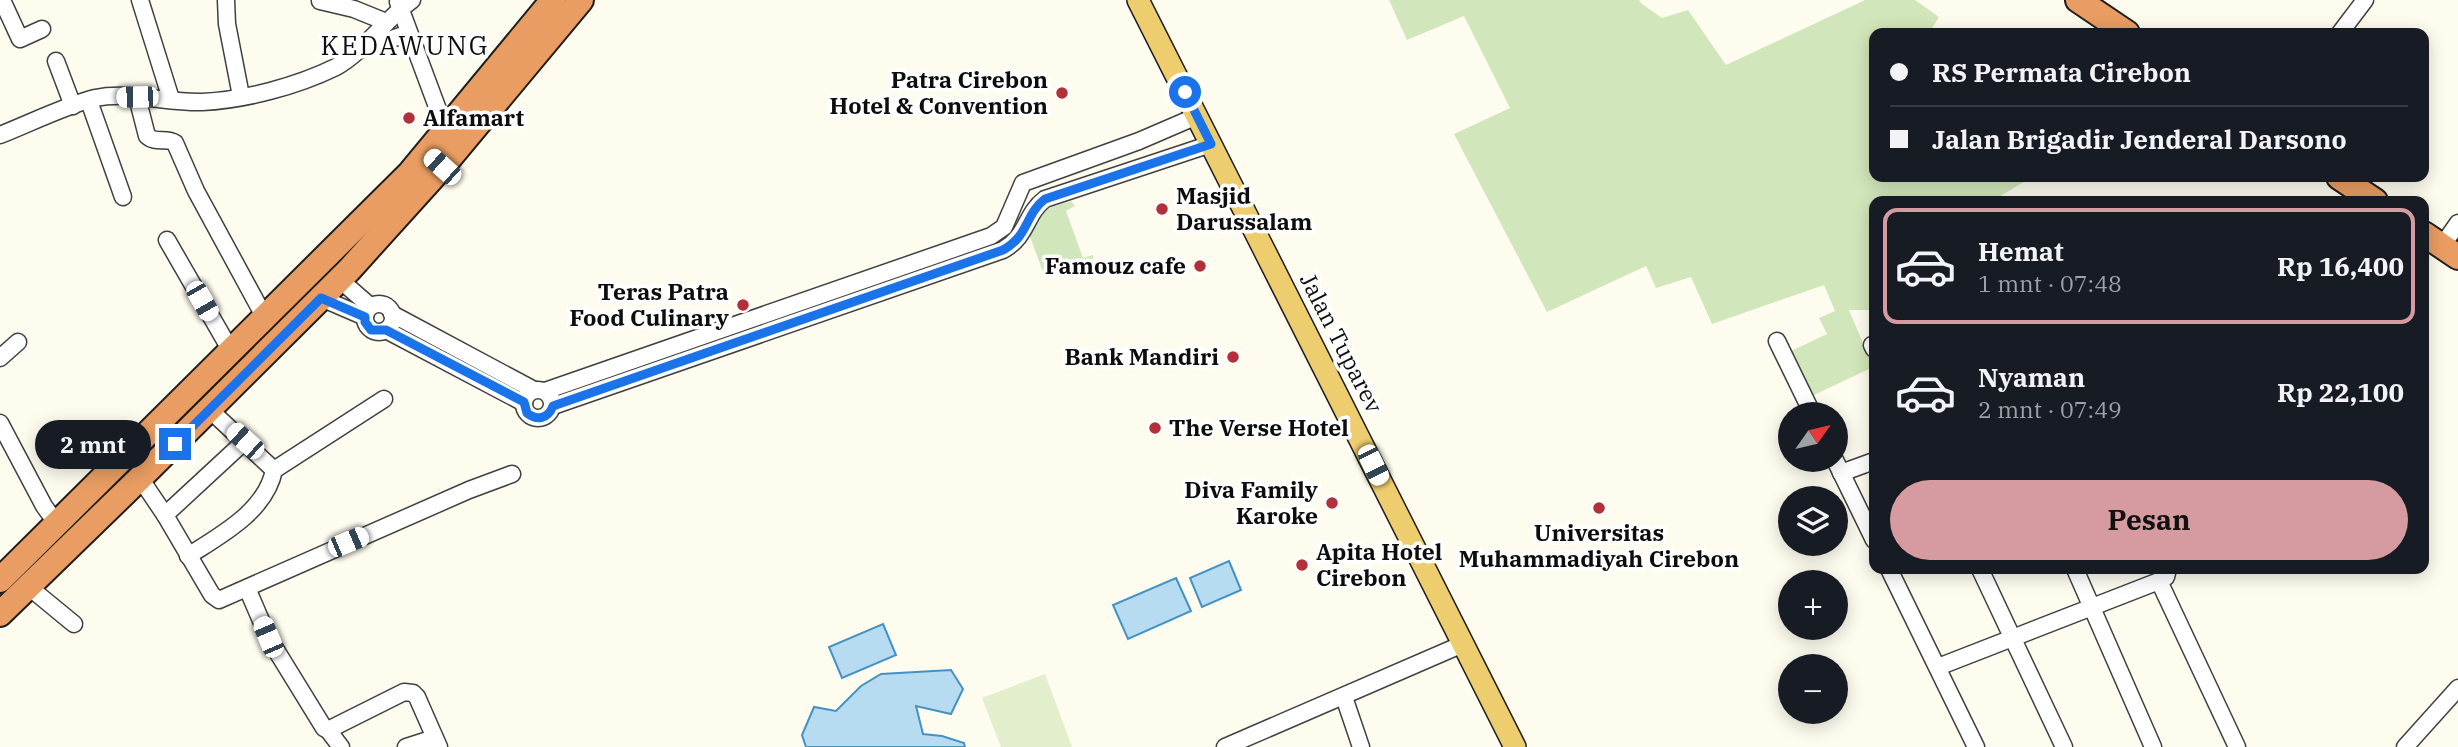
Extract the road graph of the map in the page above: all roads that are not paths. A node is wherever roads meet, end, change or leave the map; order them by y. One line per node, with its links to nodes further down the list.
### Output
1 (2, 0): 14 (street)
2 (140, 0): 21 (street)
3 (226, 0): 19 (street)
4 (553, 0): 16 (highway)
5 (581, 0): 16 (highway)
6 (1138, 0): 23 (main road, Jalan Tuparev)
7 (2078, 0): 12 (highway)
8 (2365, 0): 13 (street)
9 (320, 1): 11 (street)
10 (403, 3): 11 (street); 15 (street)
11 (386, 22): 17 (street)
12 (2120, 28)
13 (2344, 28)
14 (42, 29)
15 (409, 33): 17 (street); 24 (street)
16 (536, 37): 24 (highway); 27 (highway)
17 (356, 51): 19 (street)
18 (56, 61): 22 (street)
19 (241, 96): 21 (street)
20 (137, 97): 21 (street); 22 (street); 42 (street)
21 (171, 99)
22 (81, 104): 25 (street); 30 (street)
23 (1197, 116): 26 (main road, Jalan Tuparev); 34 (street)
24 (446, 131): 27 (highway)
25 (0, 135)
26 (1211, 144): 37 (street); 76 (main road, Jalan Tuparev)
27 (435, 160): 35 (highway); 42 (highway)
28 (2346, 182): 29 (highway)
29 (2368, 196)
30 (122, 197)
31 (2458, 223): 33 (street)
32 (167, 240): 46 (street)
33 (2441, 246)
34 (883, 274): 36 (street); 37 (street)
35 (339, 279): 39 (highway); 40 (street)
36 (862, 281): 38 (street); 48 (street)
37 (889, 290): 38 (street)
38 (868, 297): 51 (street)
39 (321, 298): 40 (street); 52 (highway)
40 (368, 312): 41 (street); 43 (street)
41 (392, 314): 43 (street); 48 (street)
42 (265, 318): 46 (highway)
43 (386, 330): 48 (street)
44 (1777, 341): 50 (street)
45 (18, 342): 47 (street)
46 (231, 351): 62 (highway)
47 (0, 358)
48 (534, 394): 51 (street); 51 (street)
49 (384, 399): 57 (street)
50 (1806, 402)
51 (553, 406)
52 (209, 409): 54 (street); 60 (highway)
53 (0, 423): 62 (street)
54 (245, 441): 57 (street); 61 (street)
55 (1869, 462): 56 (street)
56 (1848, 465)
57 (274, 470): 64 (street)
58 (1840, 472): 63 (street)
59 (512, 474): 71 (street)
60 (140, 478): 61 (street); 70 (highway)
61 (165, 515): 64 (street)
62 (57, 524): 65 (highway)
63 (1869, 530)
64 (188, 556): 71 (street)
65 (2, 574)
66 (1892, 574): 77 (street)
67 (1982, 574): 75 (street)
68 (2076, 574): 72 (street)
69 (2163, 575): 72 (street); 90 (street)
70 (29, 587): 73 (highway); 74 (street)
71 (247, 588): 80 (street)
72 (2092, 607): 75 (street); 89 (street)
73 (0, 614)
74 (74, 624)
75 (2014, 638): 77 (street); 88 (street)
76 (1462, 644): 79 (street); 86 (main road, Jalan Tuparev)
77 (1938, 667): 87 (street)
78 (2458, 688): 91 (street)
79 (1344, 697): 84 (street); 85 (street)
80 (328, 730): 81 (street); 82 (street)
81 (437, 742): 83 (street)
82 (341, 747)
83 (406, 747)
84 (1226, 747)
85 (1361, 747)
86 (1515, 747)
87 (1976, 747)
88 (2064, 747)
89 (2153, 747)
90 (2237, 747)
91 (2405, 747)

